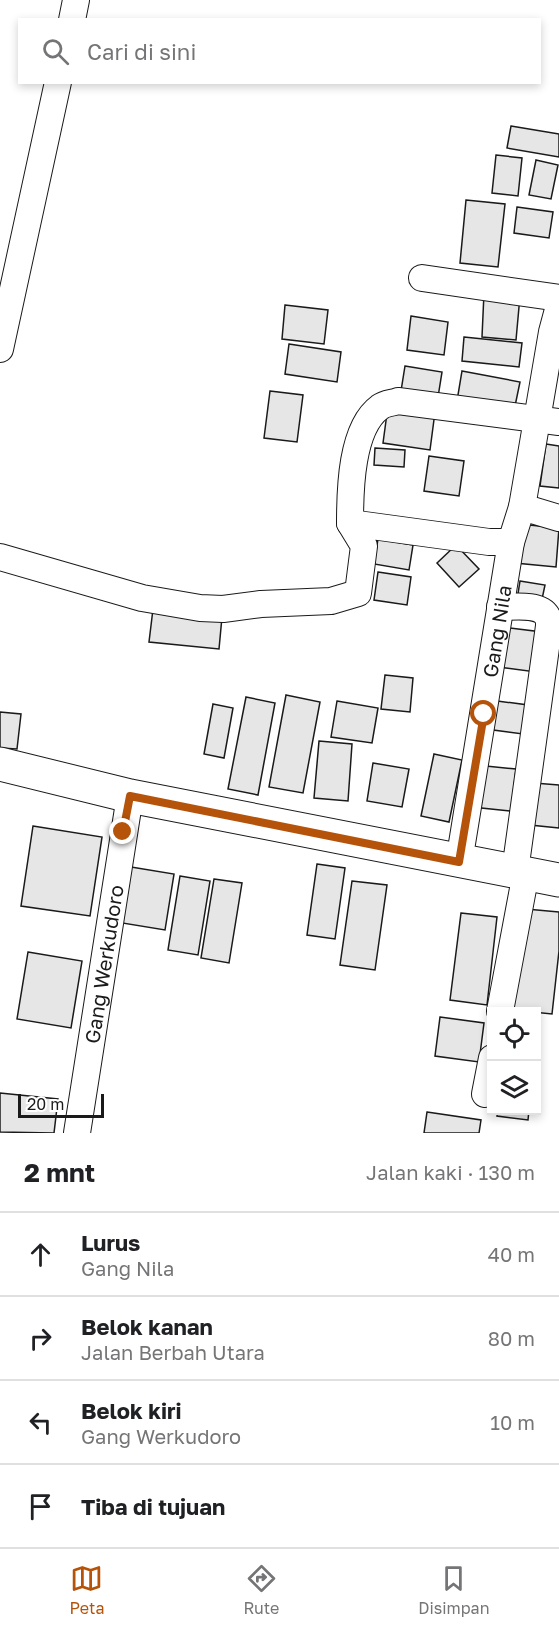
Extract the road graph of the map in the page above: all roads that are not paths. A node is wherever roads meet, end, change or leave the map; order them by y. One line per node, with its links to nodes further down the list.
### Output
1 (76, 0): 2 (street)
2 (72, 18)
3 (58, 84): 8 (street)
4 (422, 278): 5 (street)
5 (559, 298)
6 (559, 306): 7 (street, Gang Nila)
7 (555, 332): 9 (street, Gang Nila)
8 (0, 349)
9 (548, 420): 10 (street, Gang Nila); 12 (street)
10 (522, 507): 11 (street); 13 (street, Gang Nila)
11 (559, 518)
12 (350, 523): 13 (street); 14 (street)
13 (511, 542): 15 (street, Gang Nila)
14 (0, 557)
15 (500, 607): 18 (street, Gang Nila); 19 (street)
16 (0, 764): 17 (main road)
17 (130, 796): 18 (main road); 24 (street, Gang Werkudoro)
18 (459, 862): 19 (main road)
19 (520, 872): 20 (main road); 21 (street)
20 (559, 880)
21 (501, 1007)
22 (492, 1061): 23 (street)
23 (485, 1094)
24 (77, 1133)

